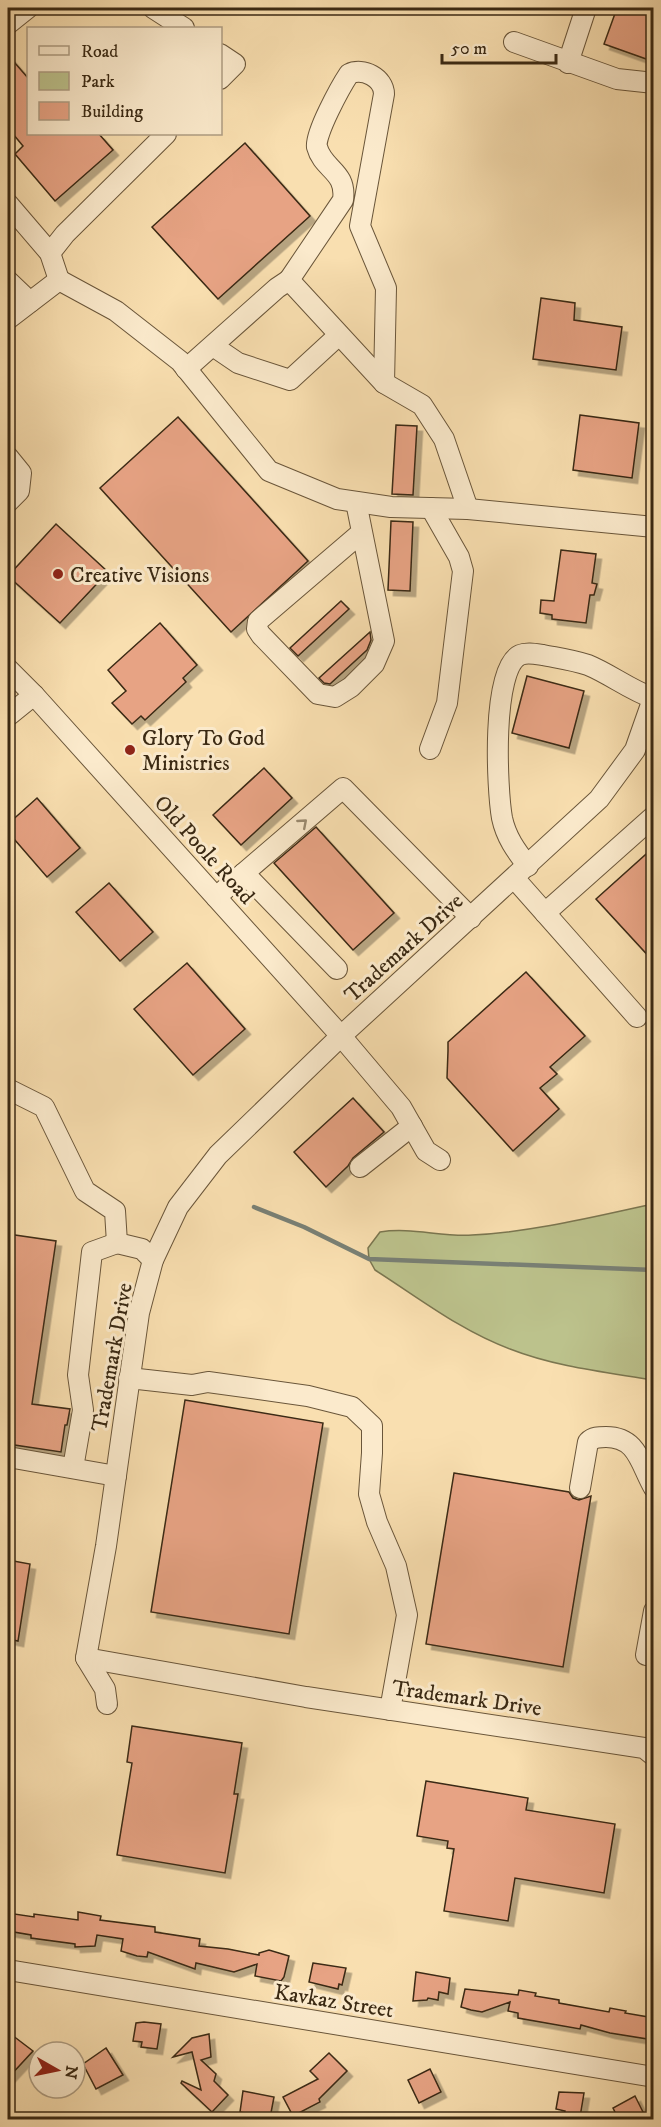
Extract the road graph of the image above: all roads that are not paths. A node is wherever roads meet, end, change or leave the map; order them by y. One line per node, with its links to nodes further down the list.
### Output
1 (28, 8): 4 (street)
2 (153, 8): 5 (street)
3 (586, 8): 8 (street)
4 (8, 24)
5 (182, 27)
6 (514, 42): 8 (street)
7 (222, 55): 9 (street)
8 (568, 63): 10 (street)
9 (222, 77)
10 (654, 83)
11 (165, 135): 13 (street)
12 (8, 204): 13 (street)
13 (50, 253): 14 (street)
14 (59, 280): 17 (street); 21 (street)
15 (289, 280): 19 (street); 20 (street); 22 (street)
16 (8, 281): 17 (street)
17 (30, 302): 18 (street)
18 (8, 319)
19 (339, 334): 20 (street); 22 (street)
20 (213, 346): 21 (street)
21 (183, 365): 25 (street)
22 (384, 383): 27 (street)
23 (8, 457): 24 (street)
24 (8, 502)
25 (356, 502): 26 (street); 29 (street)
26 (431, 508): 27 (street); 35 (street)
27 (468, 509): 28 (street)
28 (654, 527)
29 (362, 532): 29 (street)
30 (8, 669): 31 (street, Old Poole Road)
31 (34, 694): 33 (street); 39 (street, Old Poole Road)
32 (653, 697): 34 (street, Trademark Drive); 37 (street)
33 (8, 716)
34 (648, 732): 37 (street, Trademark Drive)
35 (430, 749)
36 (654, 816): 40 (street)
37 (521, 872): 40 (street); 41 (street, Trademark Drive)
38 (244, 873): 39 (street); 41 (street, one-way to 41); 42 (street)
39 (216, 897): 44 (street, Old Poole Road)
40 (544, 912): 43 (street)
41 (471, 918): 44 (street, Trademark Drive)
42 (338, 969)
43 (637, 1017)
44 (341, 1036): 46 (street, Old Poole Road); 50 (street, Trademark Drive)
45 (8, 1089): 49 (street)
46 (412, 1126): 47 (street, Old Poole Road); 48 (street)
47 (440, 1160)
48 (360, 1167)
49 (117, 1243): 50 (street); 53 (street)
50 (153, 1260): 51 (street, Trademark Drive)
51 (129, 1378): 54 (street, Trademark Drive); 61 (street)
52 (8, 1456): 53 (street)
53 (73, 1468): 54 (street)
54 (116, 1476): 59 (street, Trademark Drive)
55 (580, 1488): 56 (street)
56 (654, 1488)
57 (654, 1611): 58 (street)
58 (646, 1655)
59 (86, 1658): 60 (street); 61 (street, Trademark Drive)
60 (107, 1704)
61 (390, 1710): 62 (street, Trademark Drive)
62 (649, 1752)
63 (8, 1971): 64 (street, Kavkaz Street)
64 (654, 2077)

